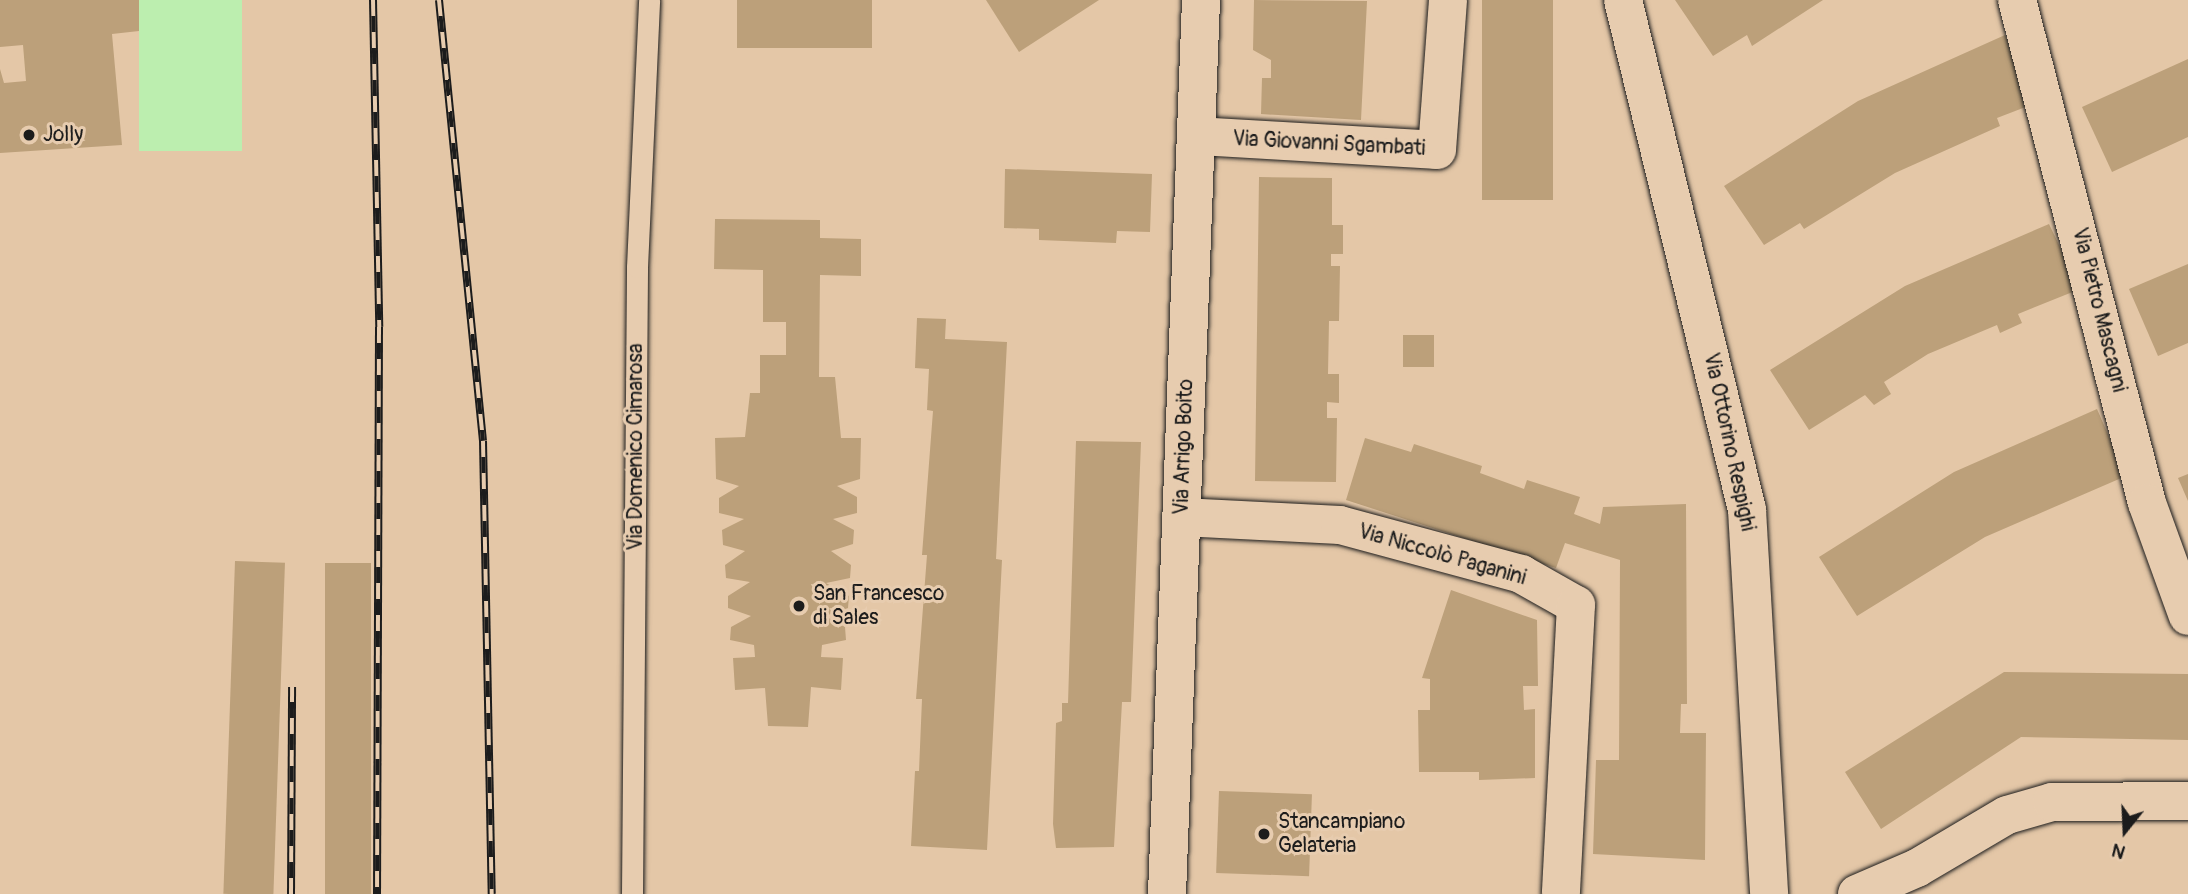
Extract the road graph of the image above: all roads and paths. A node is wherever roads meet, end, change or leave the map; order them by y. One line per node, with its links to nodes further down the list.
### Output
1 (649, 0): 10 (lane, Via Domenico Cimarosa)
2 (1200, 0): 6 (street, Via Arrigo Boito)
3 (1448, 0): 6 (street, Via Giovanni Sgambati)
4 (1623, 0): 13 (street, Via Ottorino Respighi)
5 (2017, 0): 8 (street, Via Pietro Mascagni)
6 (1197, 136): 7 (street, Via Arrigo Boito)
7 (1181, 517): 11 (street, Via Arrigo Boito); 12 (street, Via Niccolò Paganini)
8 (2188, 616)
9 (2188, 801): 14 (street)
10 (632, 894)
11 (1167, 894)
12 (1561, 894)
13 (1769, 894)
14 (1857, 894)

